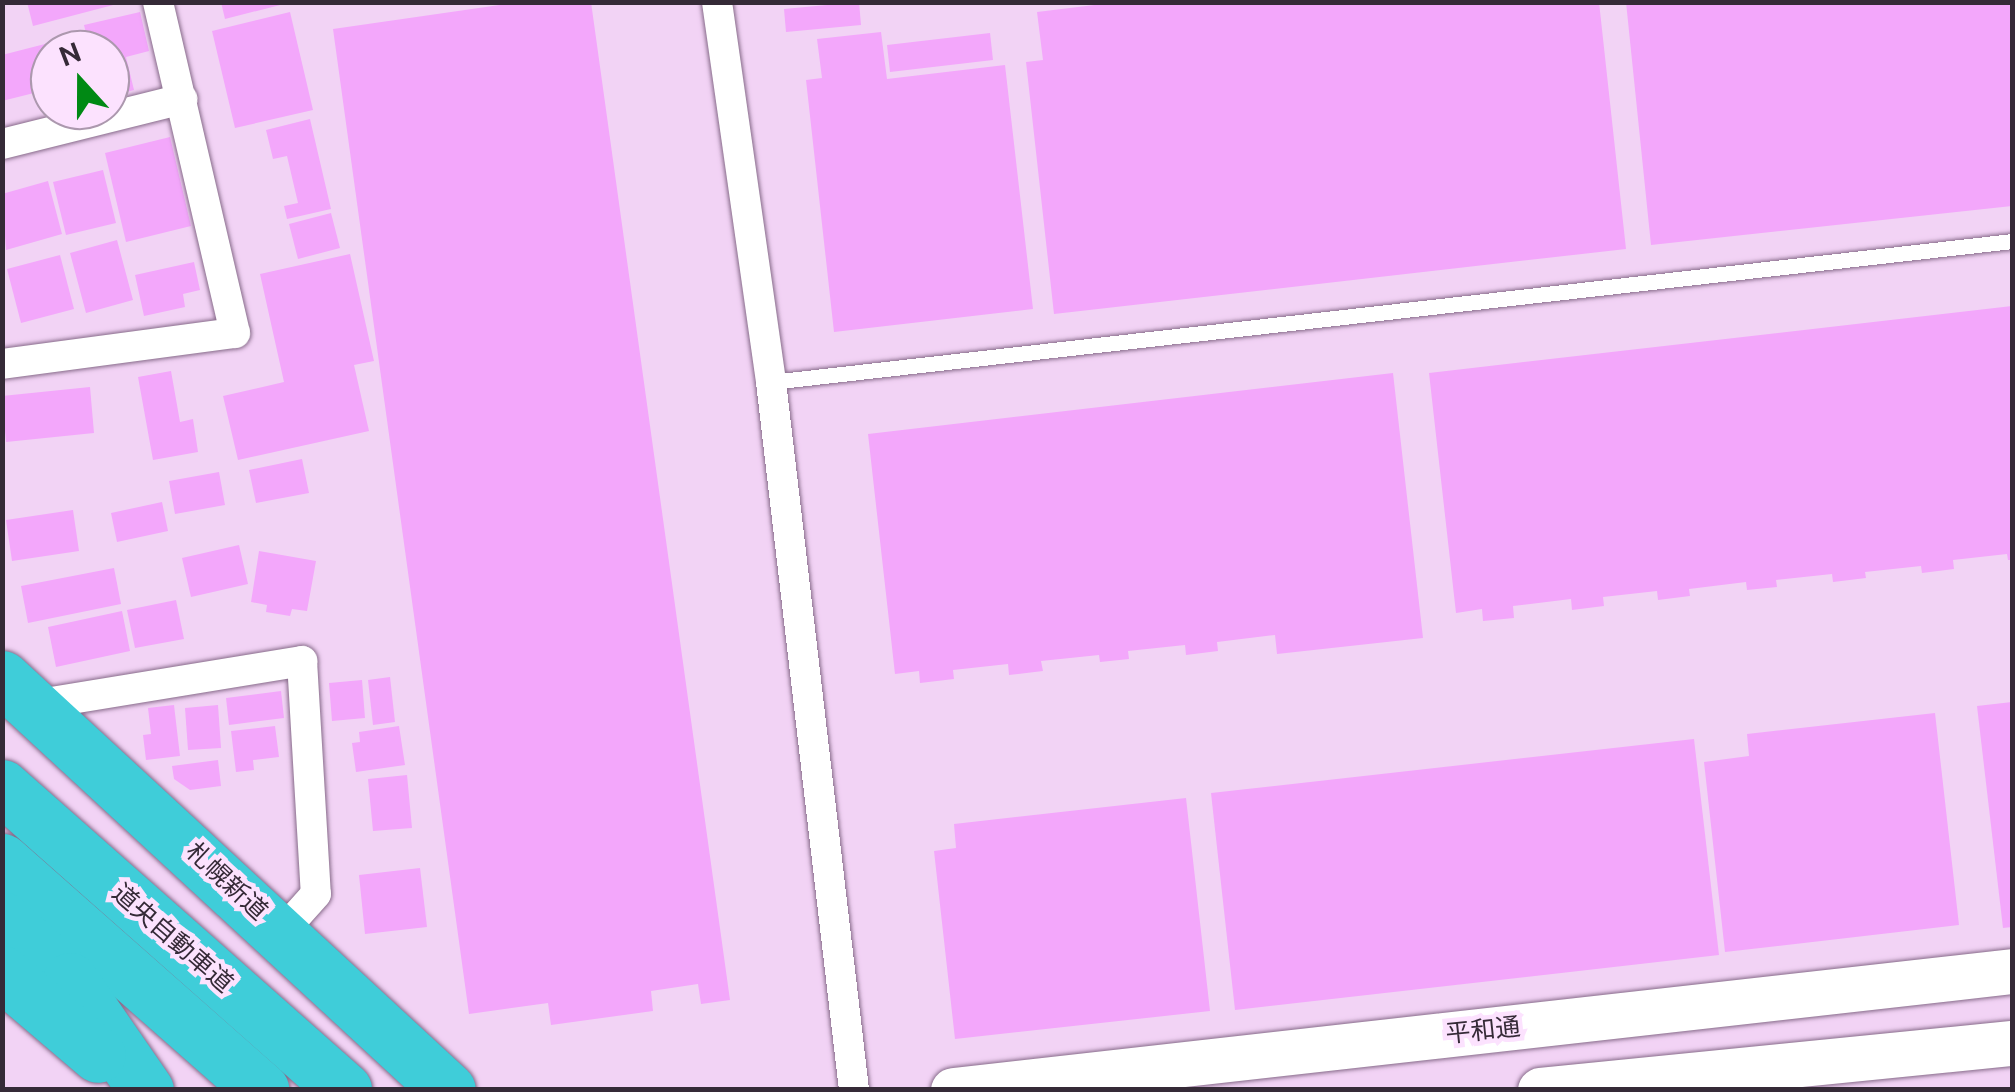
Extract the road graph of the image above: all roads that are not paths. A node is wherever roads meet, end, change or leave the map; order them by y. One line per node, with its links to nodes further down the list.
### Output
1 (158, 2): 3 (street)
2 (717, 2): 7 (street)
3 (182, 99): 4 (street); 6 (street)
4 (2, 144)
5 (2012, 240): 7 (lane)
6 (2, 364)
7 (772, 382): 20 (street)
8 (13, 704): 12 (highway, 札幌新道); 12 (street)
9 (2, 788): 18 (highway, 道央自動車道)
10 (2, 860): 17 (highway)
11 (2, 919): 16 (highway)
12 (282, 932): 19 (highway, 札幌新道)
13 (2012, 972): 21 (street, 平和通)
14 (2, 973): 16 (highway)
15 (2012, 1043): 22 (street)
16 (142, 1090)
17 (262, 1090)
18 (344, 1090)
19 (448, 1090)
20 (854, 1090)
21 (953, 1090)
22 (1540, 1090)

